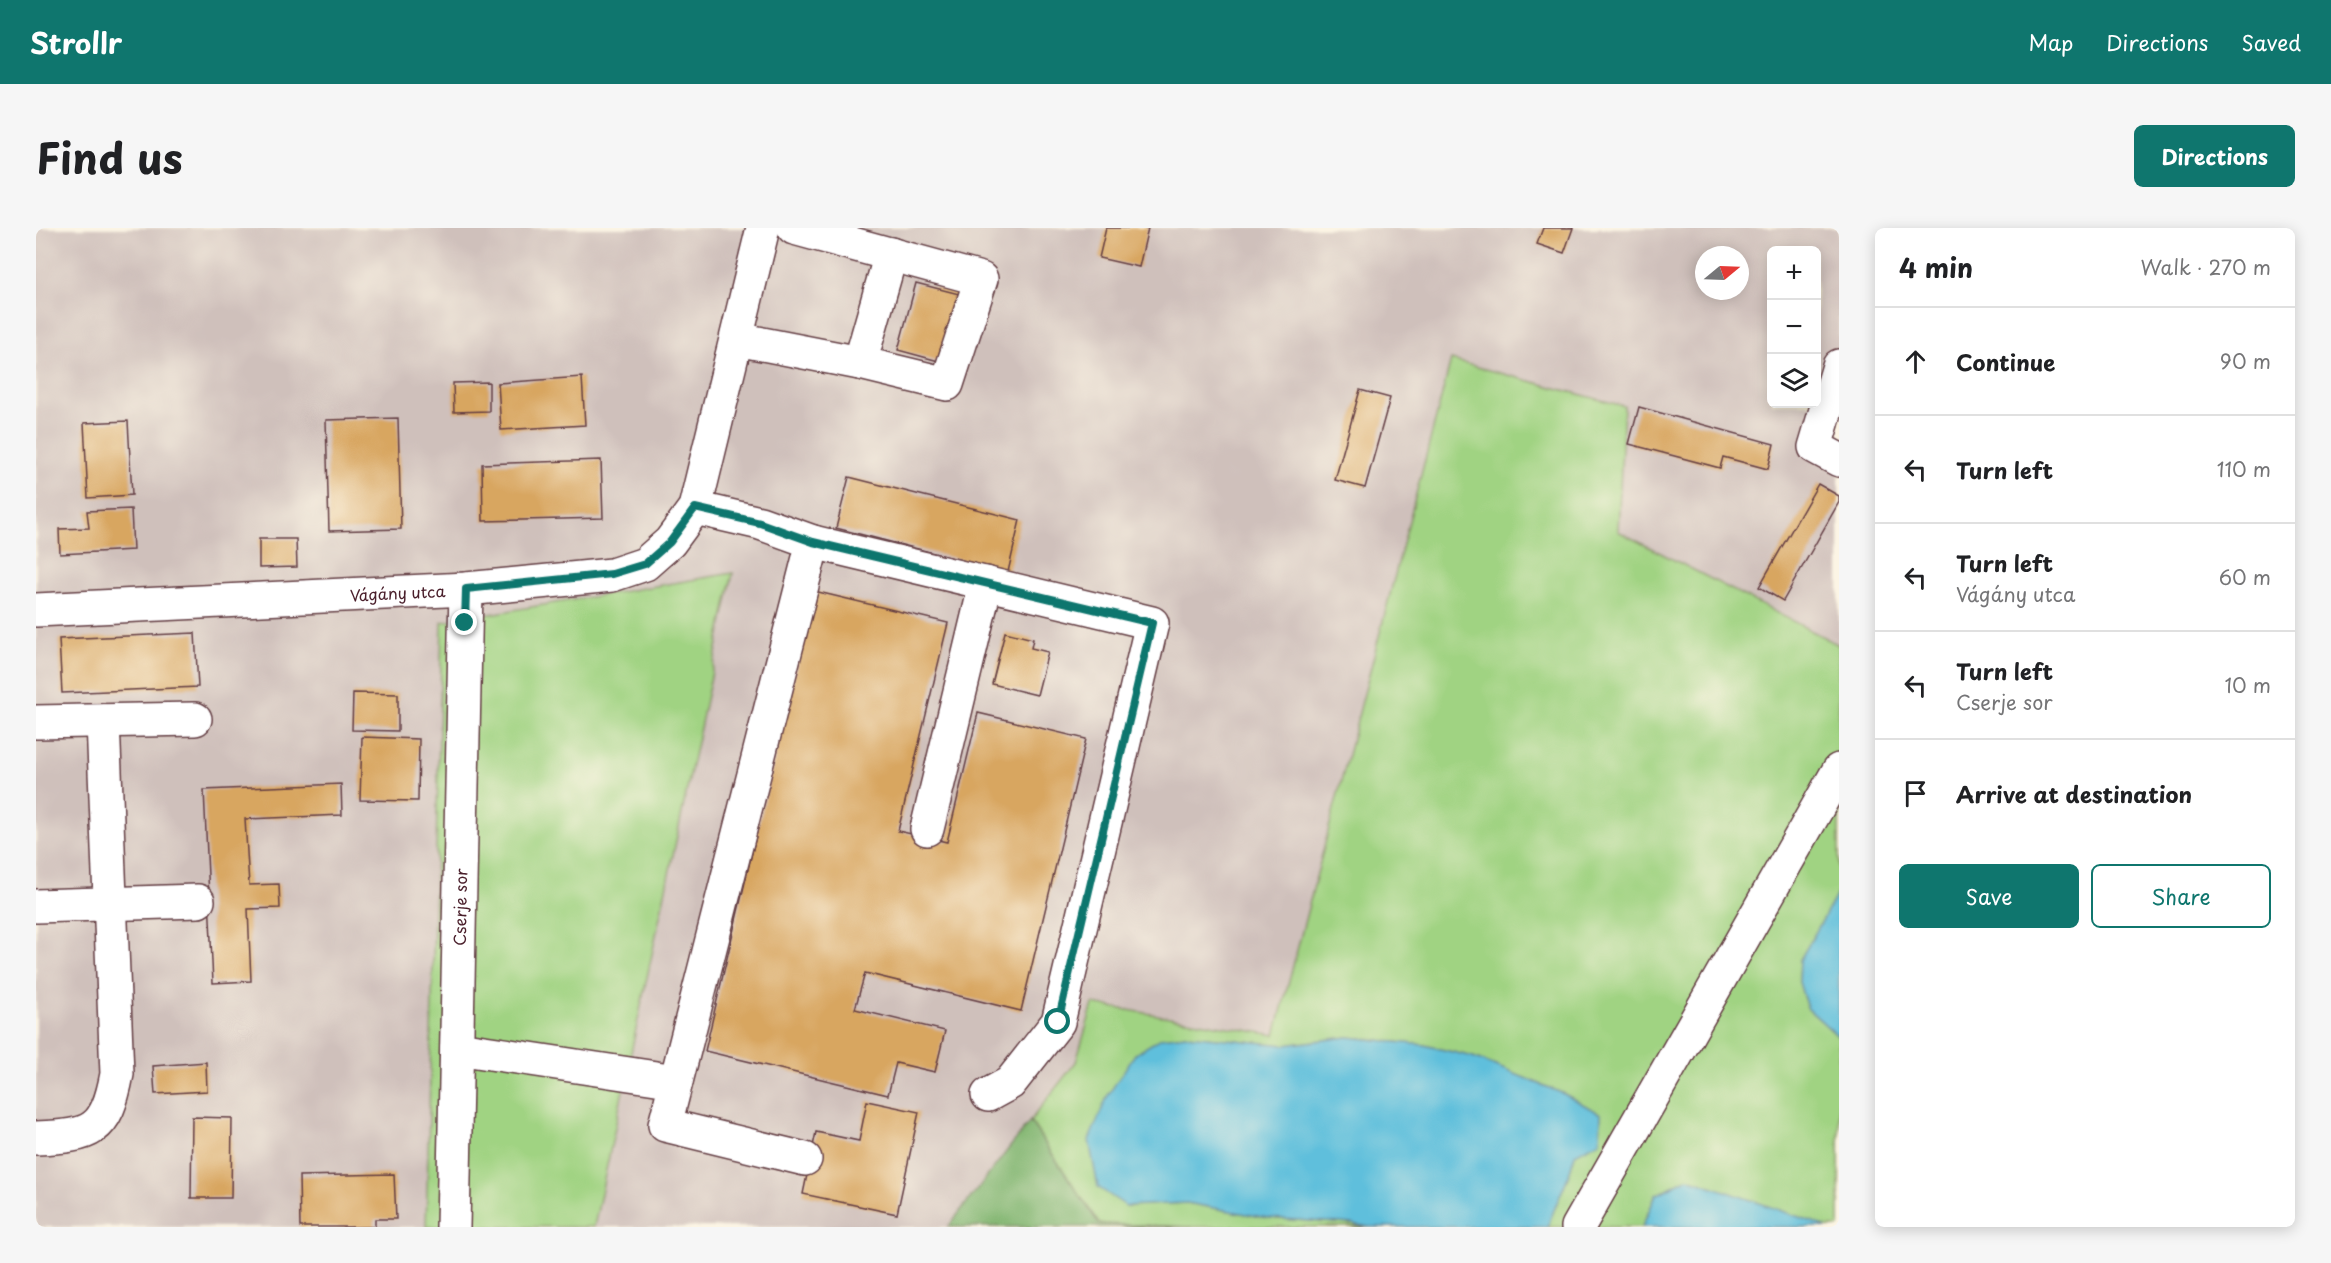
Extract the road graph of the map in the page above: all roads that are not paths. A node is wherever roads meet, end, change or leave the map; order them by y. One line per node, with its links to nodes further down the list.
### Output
1 (763, 228): 4 (street, Vágány utca)
2 (794, 228): 3 (street)
3 (891, 254): 5 (street); 5 (street)
4 (737, 339): 5 (street); 8 (street, Vágány utca)
5 (860, 363)
6 (1839, 366): 7 (street)
7 (1839, 460)
8 (695, 508): 9 (street); 11 (street, Vágány utca)
9 (813, 542): 10 (street); 22 (street)
10 (986, 583): 17 (street); 23 (street)
11 (466, 589): 12 (street, Vágány utca); 21 (street, Cserje sor)
12 (36, 610)
13 (195, 719): 14 (street)
14 (103, 721): 15 (street); 19 (street)
15 (36, 722)
16 (1839, 770): 27 (street)
17 (927, 829)
18 (198, 901): 19 (street)
19 (110, 904): 20 (street); 24 (street)
20 (36, 906)
21 (456, 1048): 22 (street); 26 (street, Cserje sor)
22 (676, 1081): 25 (street)
23 (988, 1095)
24 (36, 1138)
25 (805, 1159)
26 (453, 1227)
27 (1578, 1227)

